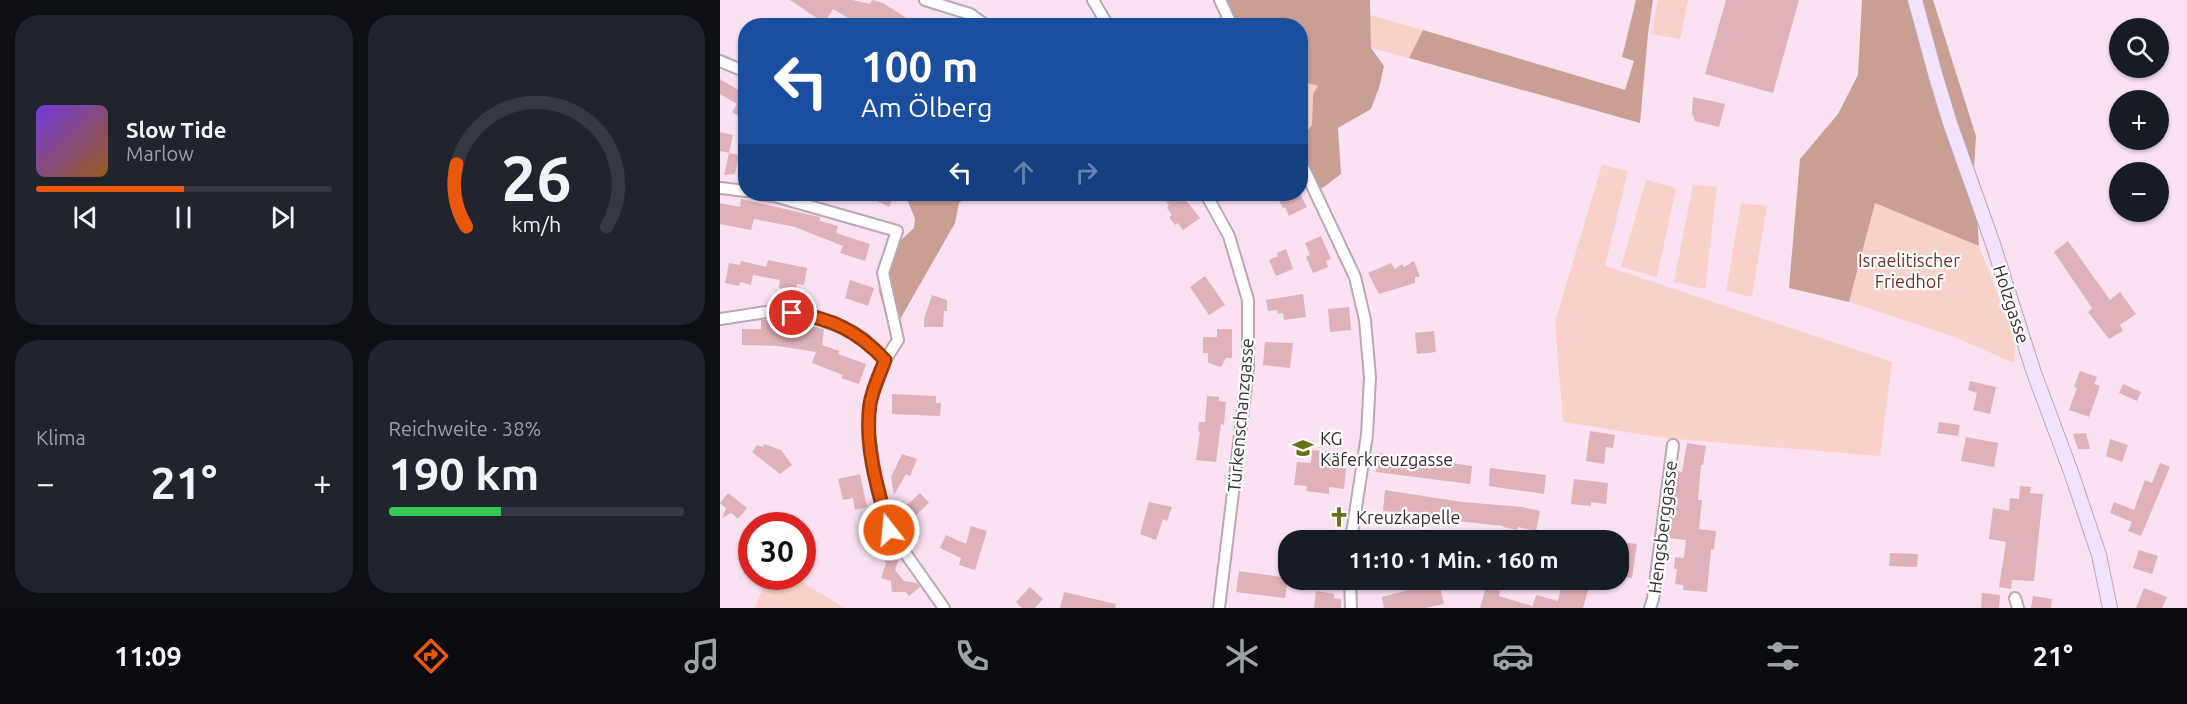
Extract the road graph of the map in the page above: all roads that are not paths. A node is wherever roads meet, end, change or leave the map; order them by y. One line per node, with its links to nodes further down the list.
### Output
1 (925, 0): 5 (street)
2 (1093, 0): 6 (street)
3 (1220, 0): 7 (street)
4 (1915, 0): 24 (street, Holzgasse)
5 (976, 18)
6 (1103, 18)
7 (1228, 18)
8 (720, 61): 9 (street)
9 (738, 69)
10 (1308, 177): 18 (street)
11 (720, 188): 12 (street)
12 (738, 190)
13 (792, 201): 16 (street)
14 (1210, 201): 21 (street, Türkenschanzgasse)
15 (720, 319): 16 (street)
16 (885, 360): 20 (street)
17 (1672, 445): 23 (street, Hengsberggasse)
18 (1353, 530)
19 (1350, 590): 22 (street)
20 (944, 608)
21 (1219, 608)
22 (1351, 608)
23 (1650, 608)
24 (2109, 608)

